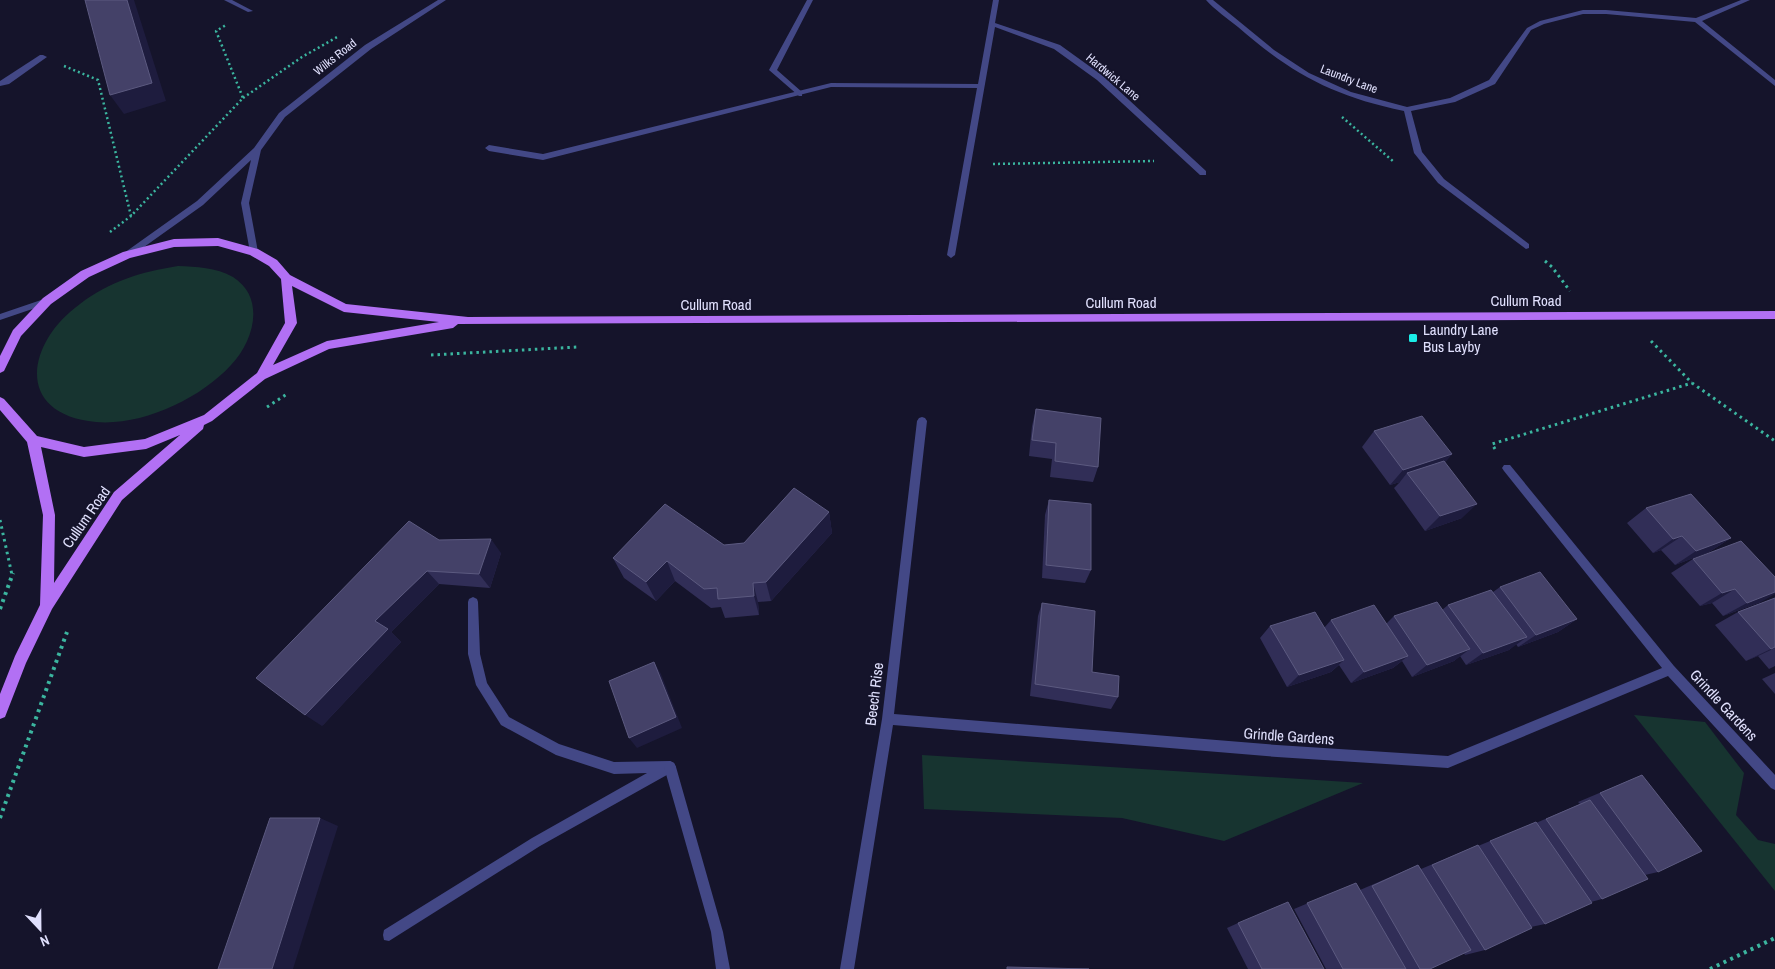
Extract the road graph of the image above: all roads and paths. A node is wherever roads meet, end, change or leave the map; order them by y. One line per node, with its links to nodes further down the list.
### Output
1 (227, 0): 7 (street)
2 (444, 0): 20 (street, Wilks Road)
3 (810, 0): 15 (street)
4 (996, 0): 9 (street)
5 (1209, 0): 17 (street, Laundry Lane)
6 (1747, 0): 8 (street)
7 (250, 11): 16 (path)
8 (1697, 20): 13 (street); 17 (street)
9 (992, 24): 14 (street); 21 (street, Hardwick Lane)
10 (343, 34): 16 (path)
11 (43, 57): 12 (street); 16 (path)
12 (0, 84)
13 (1775, 84)
14 (981, 86): 15 (street); 22 (street)
15 (799, 94): 19 (street)
16 (243, 98)
17 (1408, 109): 24 (street)
18 (1342, 117): 24 (path)
19 (489, 148)
20 (257, 150): 26 (street, Wilks Road); 27 (street, Wilks Road)
21 (1188, 160): 22 (path); 23 (street, Hardwick Lane)
22 (967, 165): 28 (street)
23 (1203, 173)
24 (1441, 181): 25 (street)
25 (1526, 246): 30 (path)
26 (254, 252): 27 (main road, Cullum Road); 29 (main road, Cullum Road)
27 (127, 255): 31 (main road, Cullum Road)
28 (951, 255)
29 (286, 278): 34 (main road, Cullum Road); 39 (main road)
30 (1573, 295)
31 (47, 301): 33 (street); 38 (main road, Cullum Road)
32 (1775, 315): 34 (main road, Cullum Road)
33 (0, 317)
34 (468, 321): 39 (main road, Cullum Road)
35 (1650, 340): 40 (path)
36 (578, 347): 37 (path)
37 (424, 356)
38 (0, 368)
39 (261, 376): 44 (main road)
40 (1692, 383): 47 (path); 48 (path)
41 (295, 390): 43 (path)
42 (0, 402): 46 (main road)
43 (264, 409)
44 (208, 418): 46 (main road); 51 (main road, Cullum Road)
45 (922, 421): 56 (street, Beech Rise)
46 (33, 440): 51 (main road, Cullum Road)
47 (1775, 441)
48 (1507, 468): 54 (street, Grindle Gardens)
49 (0, 520): 52 (path)
50 (473, 602): 57 (street)
51 (47, 605): 55 (main road, Cullum Road)
52 (0, 608)
53 (69, 627): 59 (path)
54 (1670, 670): 56 (street, Grindle Gardens); 58 (street, Grindle Gardens)
55 (0, 712)
56 (888, 719): 63 (street, Beech Rise)
57 (670, 767): 60 (street); 62 (street)
58 (1775, 784)
59 (0, 818)
60 (389, 935)
61 (1775, 938): 64 (path)
62 (723, 969)
63 (847, 969)
64 (1710, 969)

